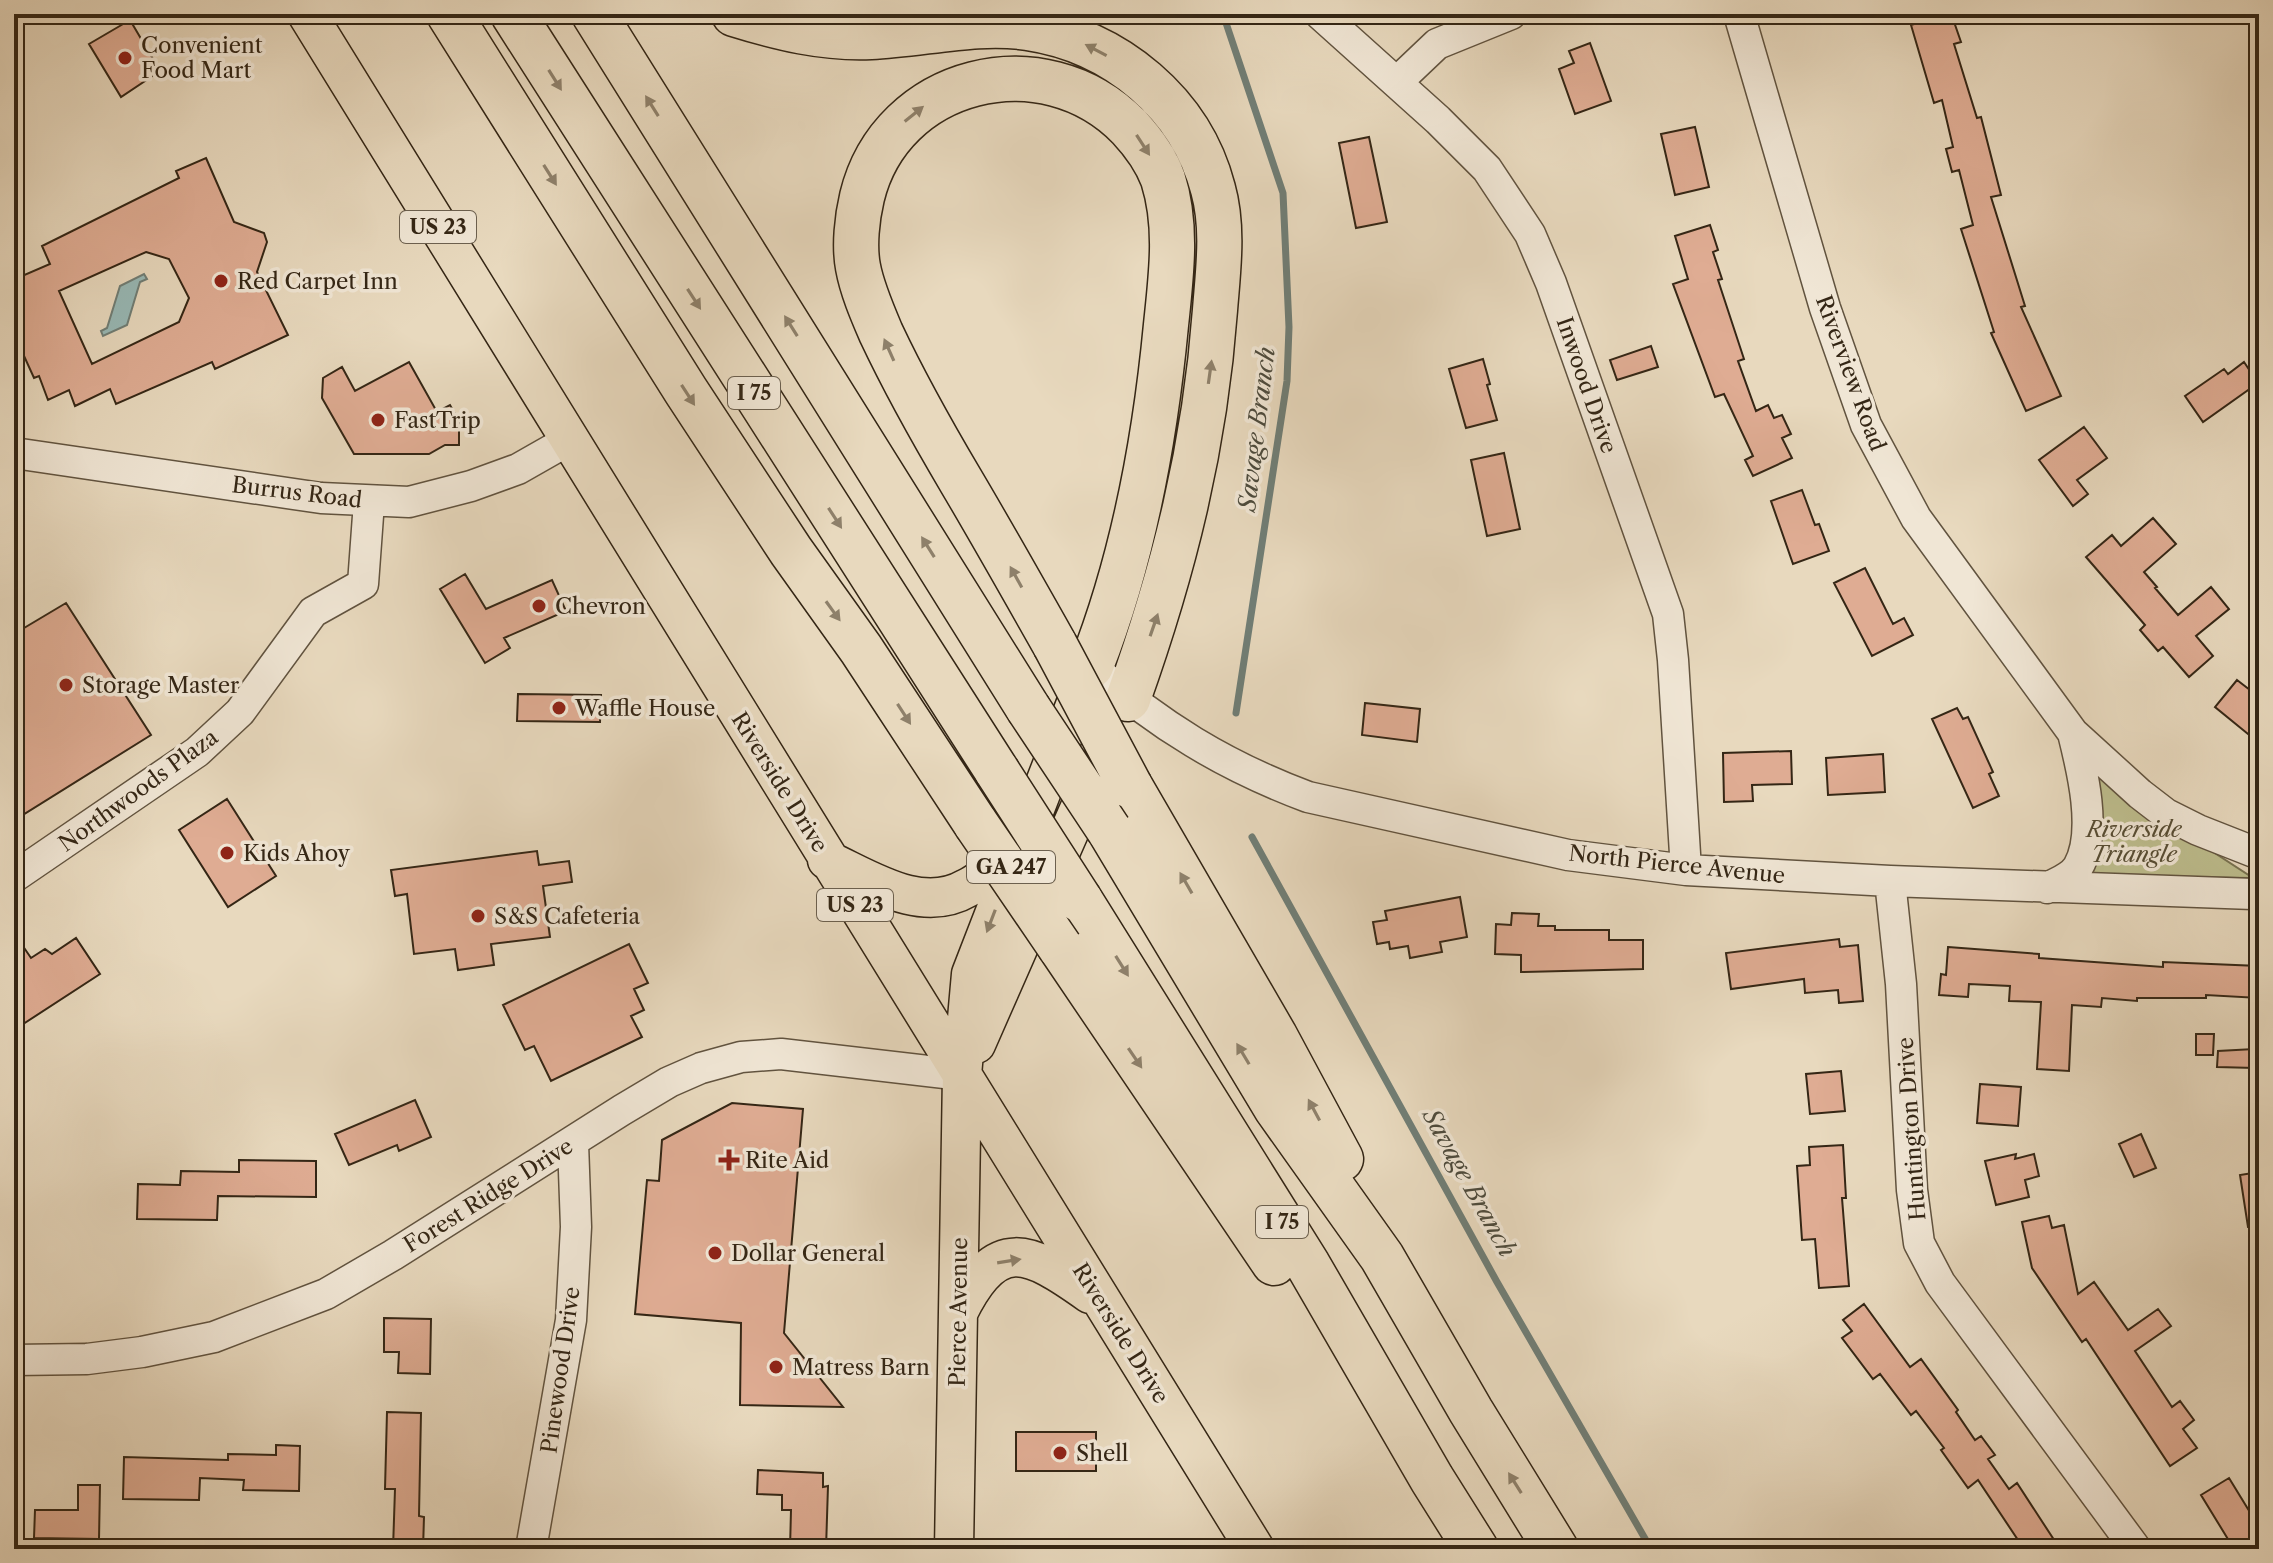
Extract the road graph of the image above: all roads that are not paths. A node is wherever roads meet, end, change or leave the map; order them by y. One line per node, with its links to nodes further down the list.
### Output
1 (307, 14): 10 (main road, Riverside Drive / US 23)
2 (449, 14): 30 (highway, one-way to 30, bridge)
3 (513, 14): 30 (highway, I 75, one-way to 30, bridge)
4 (594, 14): 26 (highway, I 75, one-way to 4, bridge)
5 (734, 14): 14 (highway, one-way to 5)
6 (1320, 14): 9 (street, Inwood Drive)
7 (1511, 14): 9 (street)
8 (1739, 14): 15 (street, Riverview Road)
9 (1397, 82): 19 (street, Inwood Drive)
10 (569, 440): 12 (street, Burrus Road); 18 (main road, Riverside Drive / US 23)
11 (14, 453): 12 (street, Burrus Road)
12 (369, 502): 20 (street, Northwoods Plaza)
13 (1073, 656): 13 (highway, one-way to 13); 14 (street, North Pierce Avenue); 16 (main road, Pierce Avenue / GA 247); 26 (highway, one-way to 13, bridge)
14 (1128, 699): 19 (street, North Pierce Avenue); 24 (main road, Pierce Avenue / GA 247)
15 (2073, 733): 17 (street, Riverview Road); 22 (street, Riverview Road)
16 (1017, 852): 18 (main road); 24 (main road, Pierce Avenue / GA 247, one-way to 24)
17 (2259, 854)
18 (827, 860): 24 (main road, Riverside Drive / US 23)
19 (1686, 870): 21 (street, North Pierce Avenue)
20 (14, 877)
21 (1890, 881): 22 (street, North Pierce Avenue); 36 (street, Huntington Drive)
22 (2047, 888): 23 (street, North Pierce Avenue)
23 (2259, 892)
24 (962, 1075): 25 (street, Forest Ridge Drive); 27 (main road, Riverside Drive / US 23); 28 (main road, Pierce Avenue / GA 247)
25 (573, 1143): 29 (street, Forest Ridge Drive); 31 (street, Pinewood Drive)
26 (1382, 1257): 35 (highway, I 75, one-way to 26)
27 (1101, 1302): 28 (main road, one-way to 27); 33 (main road, Riverside Drive / US 23)
28 (958, 1313): 32 (main road, Pierce Avenue / GA 247)
29 (14, 1360)
30 (1432, 1479): 34 (highway, I 75)
31 (531, 1549)
32 (954, 1549)
33 (1255, 1549)
34 (1476, 1549)
35 (1556, 1549)
36 (2136, 1549)

